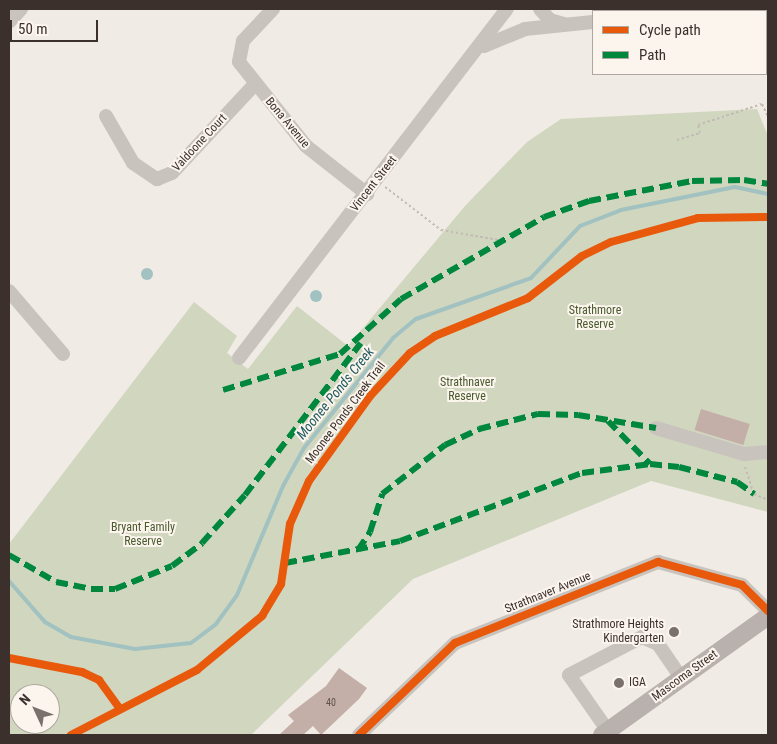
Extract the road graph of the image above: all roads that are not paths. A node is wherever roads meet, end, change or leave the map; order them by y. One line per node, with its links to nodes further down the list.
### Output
1 (21, 9): 7 (street)
2 (274, 9): 11 (street, Bona Avenue)
3 (507, 9): 10 (street, Vincent Street)
4 (540, 9): 9 (street)
5 (751, 9): 6 (street)
6 (736, 10)
7 (9, 22)
8 (592, 22): 9 (street)
9 (567, 25): 10 (street)
10 (468, 60): 13 (street, Vincent Street)
11 (256, 84): 12 (street, Valdoone Court); 13 (street, Bona Avenue)
12 (106, 116)
13 (367, 194): 16 (street, Vincent Street)
14 (9, 291): 15 (street)
15 (63, 354)
16 (239, 358)
17 (656, 428): 18 (street)
18 (768, 452)
19 (768, 611): 23 (street, Strathnaver Avenue)
20 (768, 616): 21 (main road, Mascoma Street)
21 (682, 679): 22 (main road, Mascoma Street); 22 (street)
22 (605, 733)
23 (359, 735)

